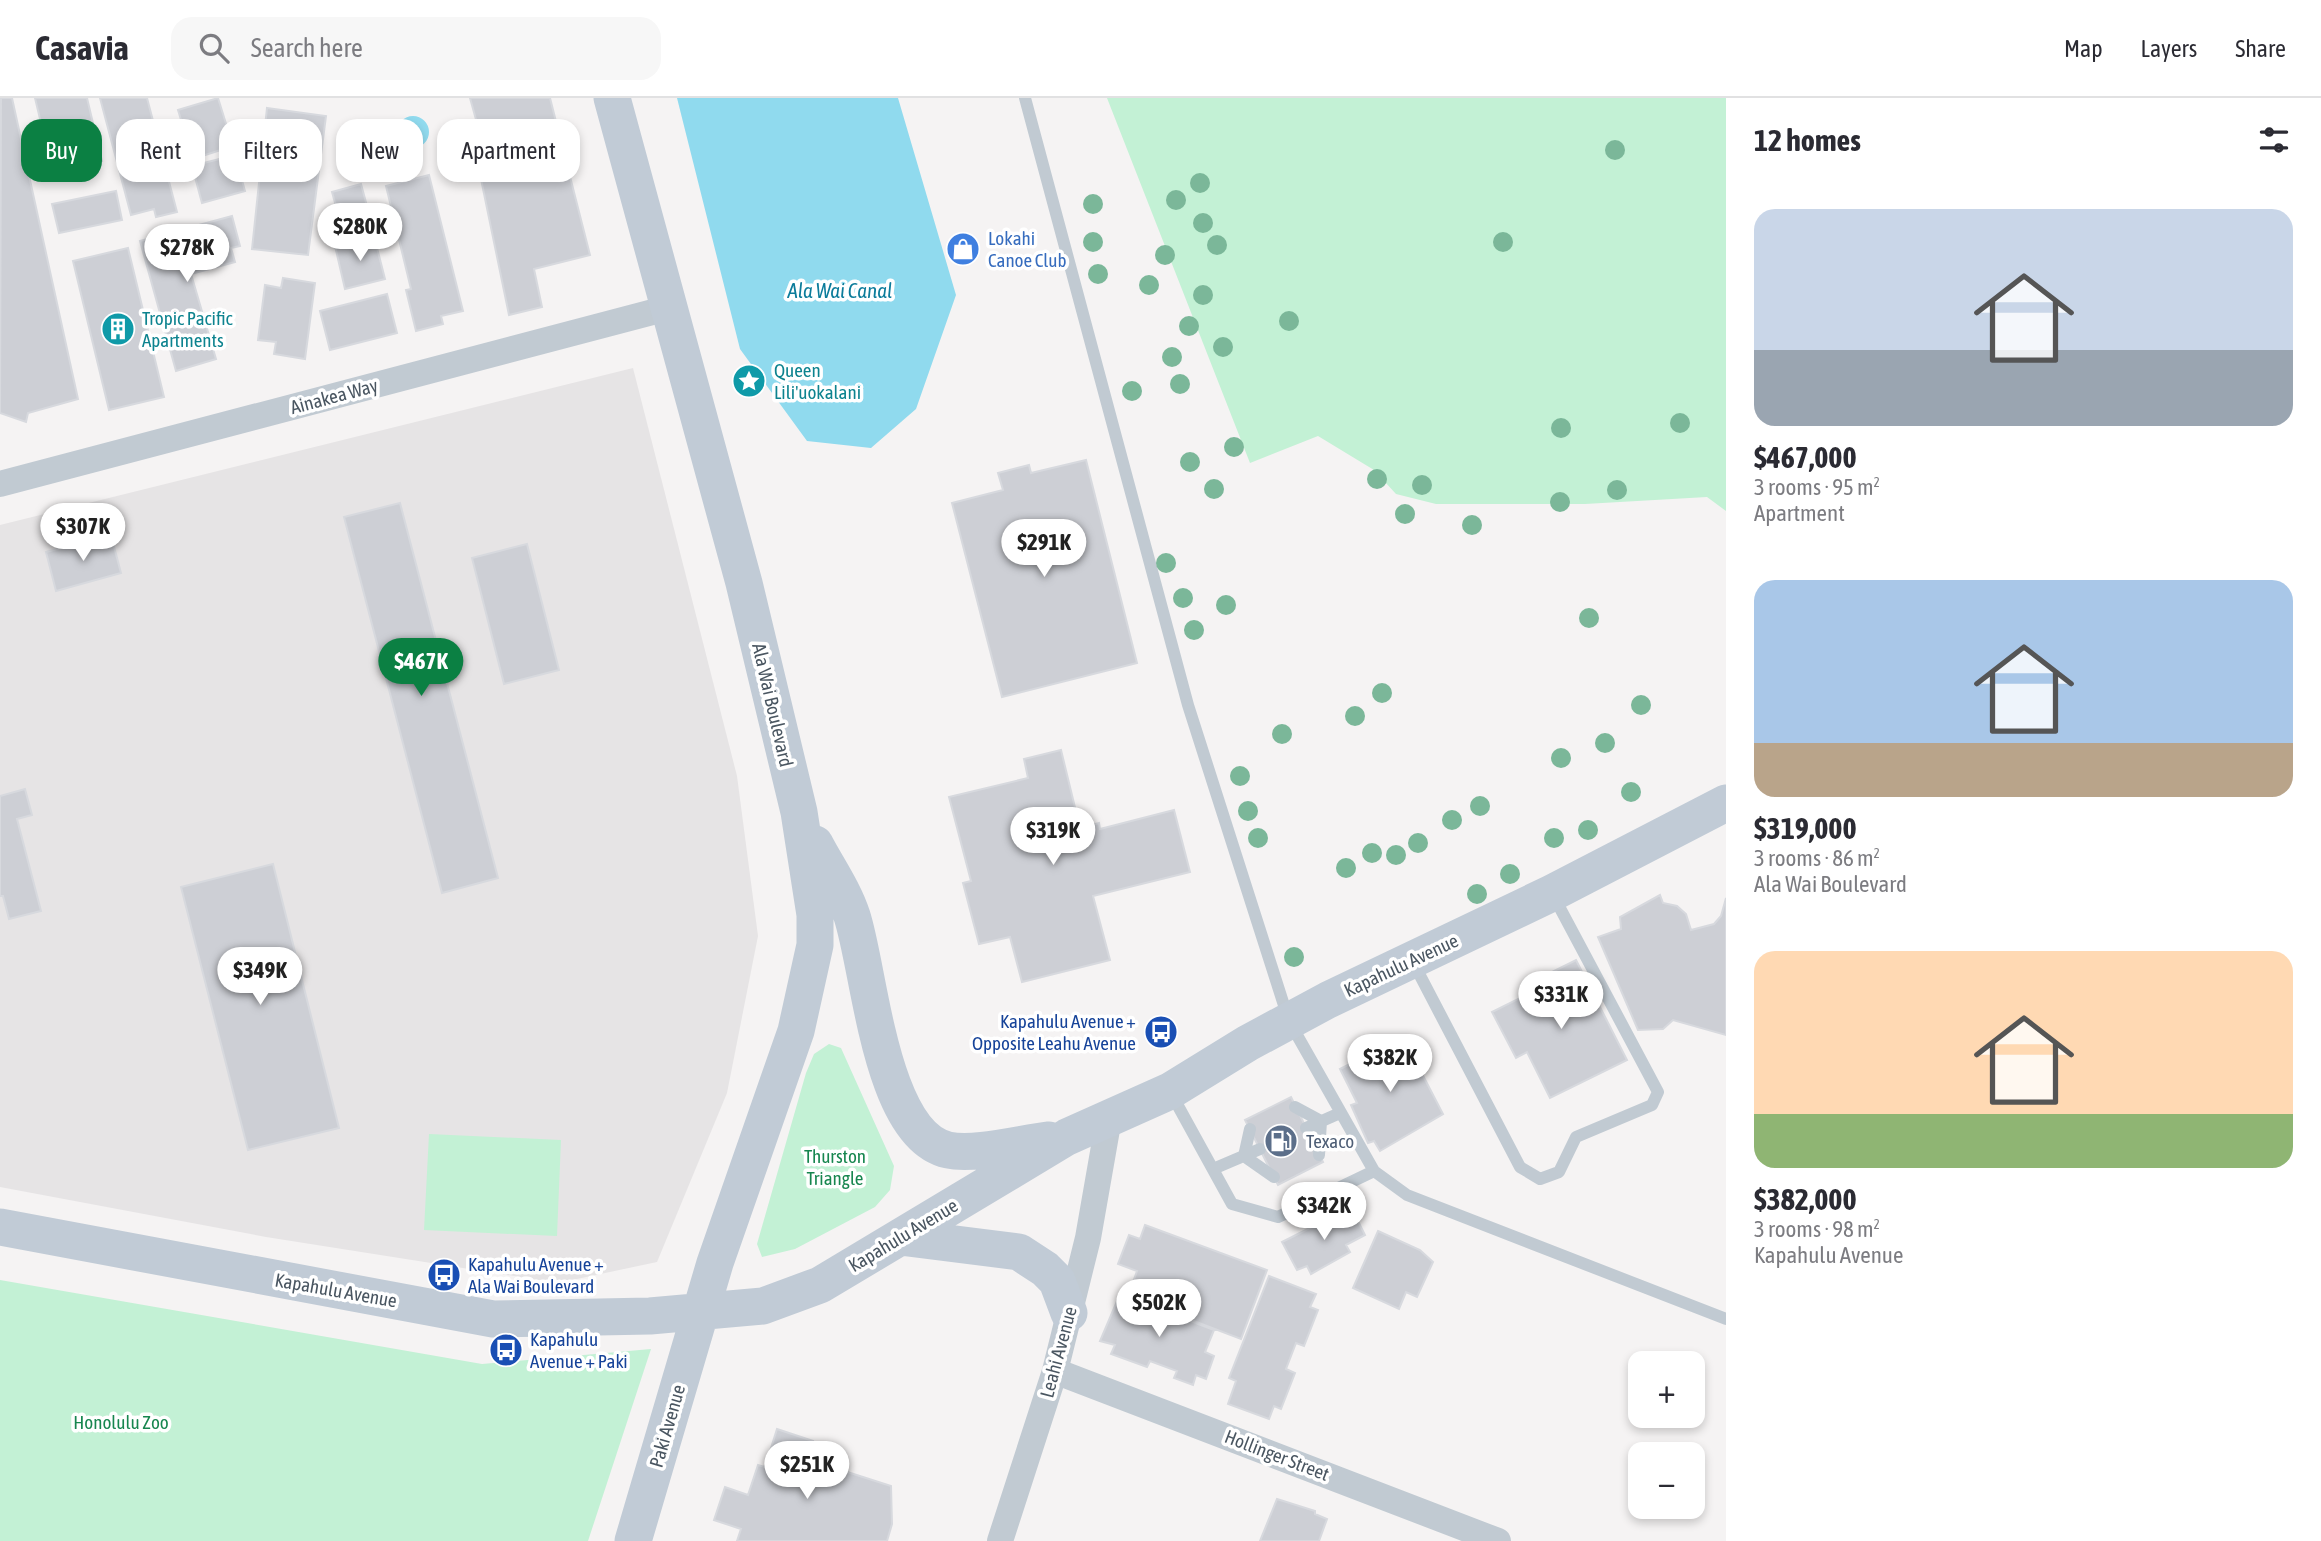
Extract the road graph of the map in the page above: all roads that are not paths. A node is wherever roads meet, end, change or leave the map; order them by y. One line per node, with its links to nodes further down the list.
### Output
1 (612, 98): 3 (main road, Ala Wai Boulevard)
2 (1025, 98): 9 (lane)
3 (668, 308): 4 (street, Ainakea Way); 6 (main road, Ala Wai Boulevard)
4 (0, 484)
5 (1726, 803): 7 (main road, Kapahulu Avenue)
6 (799, 812): 17 (main road); 26 (main road, Ala Wai Boulevard)
7 (1552, 893): 8 (main road, Kapahulu Avenue); 8 (lane)
8 (1412, 960): 9 (main road, Kapahulu Avenue)
9 (1289, 1021): 10 (main road, Kapahulu Avenue); 12 (lane)
10 (1170, 1091): 13 (main road, Kapahulu Avenue); 21 (lane)
11 (1295, 1107): 14 (lane)
12 (1340, 1113): 14 (lane); 22 (lane)
13 (1109, 1118): 17 (main road, Kapahulu Avenue); 27 (street, Leahi Avenue)
14 (1321, 1121): 15 (lane); 19 (lane)
15 (1306, 1128)
16 (1250, 1129): 20 (lane)
17 (1067, 1137): 25 (main road, Kapahulu Avenue)
18 (1260, 1149): 20 (lane)
19 (1319, 1154)
20 (1244, 1156): 21 (lane); 23 (lane)
21 (1213, 1169): 22 (lane)
22 (1374, 1171): 28 (lane)
23 (1274, 1177)
24 (0, 1227): 26 (main road, Kapahulu Avenue)
25 (900, 1237): 26 (main road, Kapahulu Avenue); 27 (main road)
26 (701, 1310): 30 (main road, Paki Avenue)
27 (1069, 1313): 29 (street, Leahi Avenue)
28 (1726, 1319)
29 (1055, 1371): 31 (street, Leahi Avenue); 32 (street, Hollinger Street)
30 (634, 1541)
31 (1000, 1541)
32 (1498, 1541)

